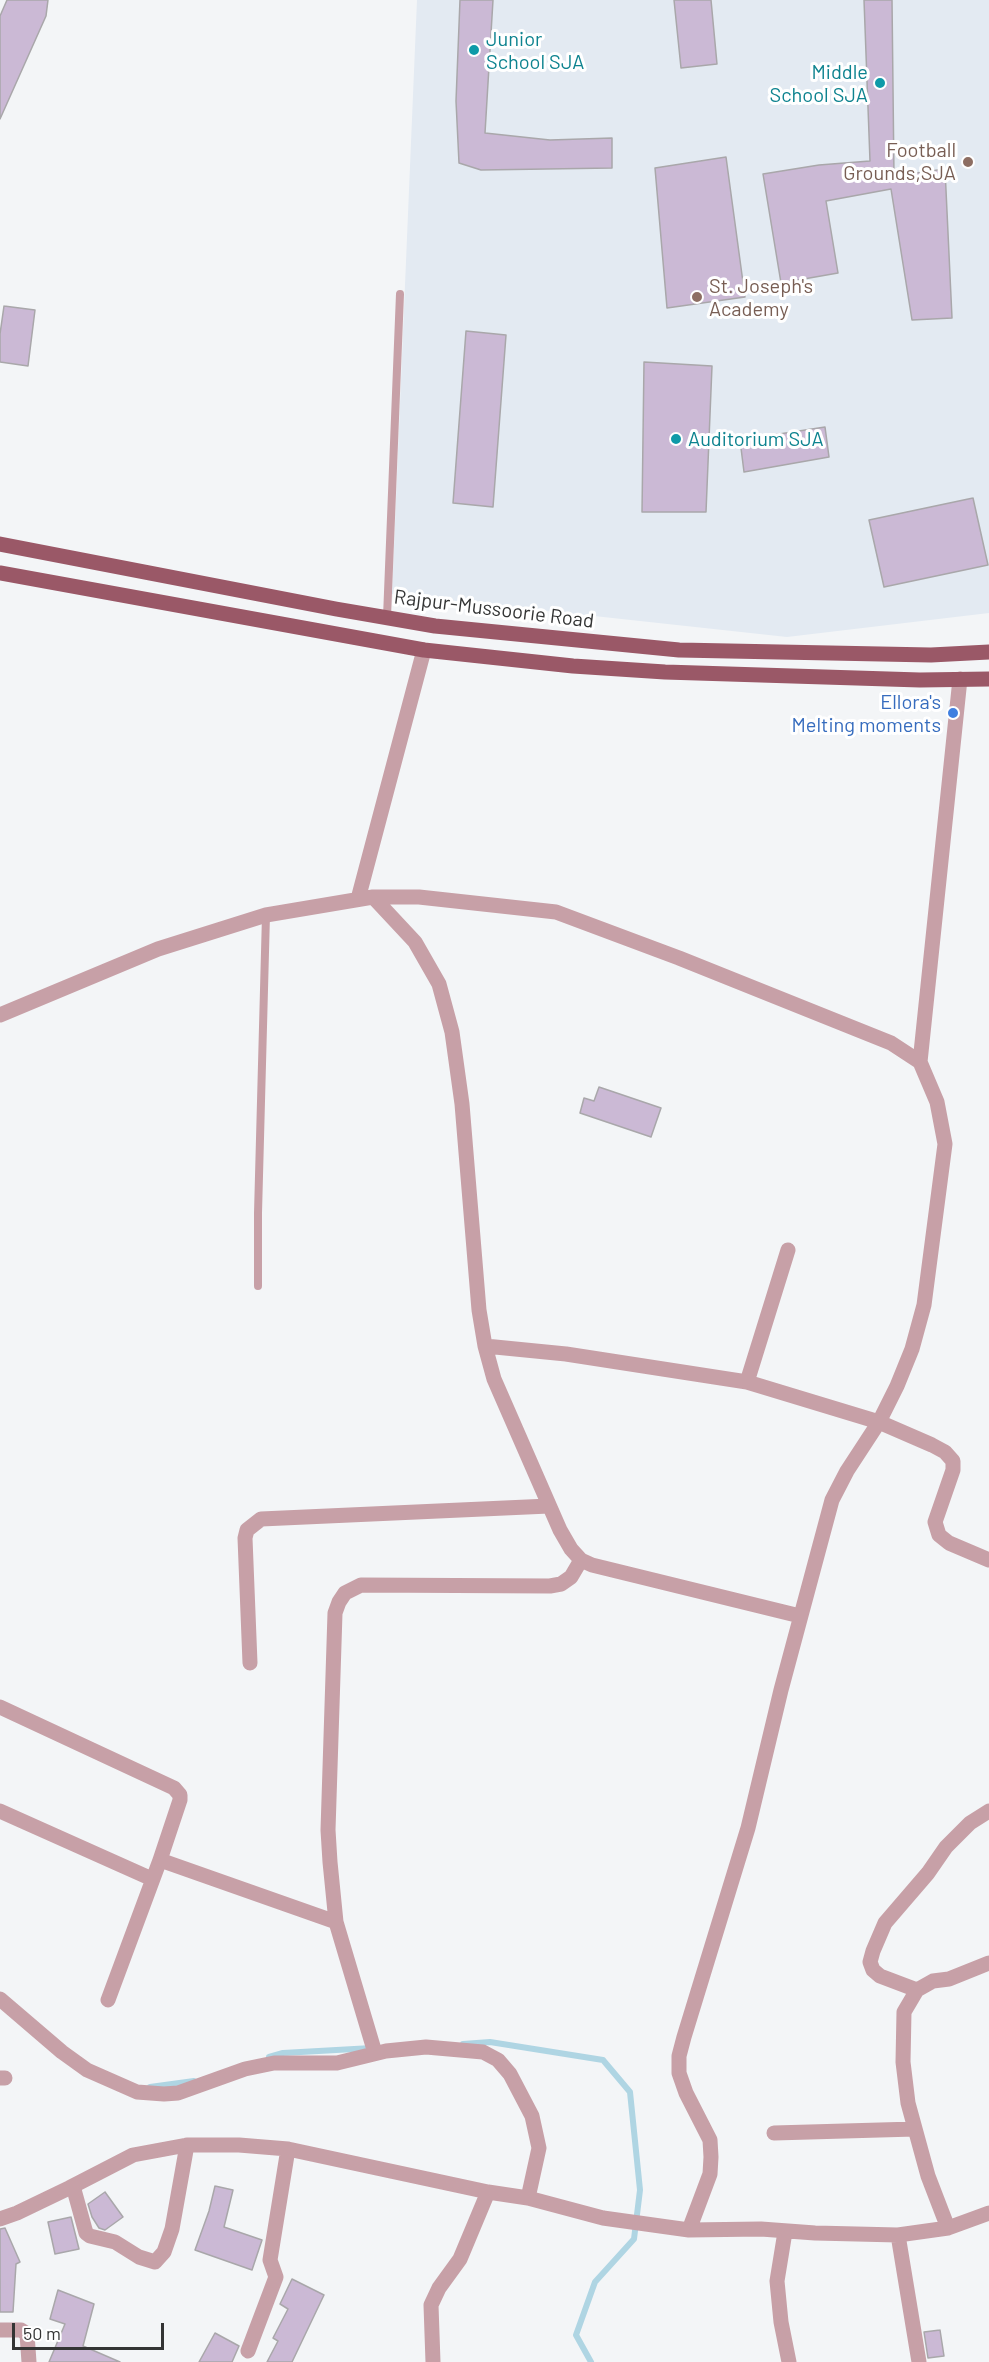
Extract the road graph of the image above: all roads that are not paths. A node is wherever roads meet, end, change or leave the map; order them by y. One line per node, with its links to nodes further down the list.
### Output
1 (400, 294): 4 (lane)
2 (0, 544): 4 (main road, Rajpur-Mussoorie Road)
3 (0, 573): 5 (main road)
4 (387, 618): 6 (main road, Rajpur-Mussoorie Road)
5 (423, 650): 7 (main road); 9 (street)
6 (989, 652)
7 (960, 679): 8 (main road); 12 (street)
8 (989, 679)
9 (366, 898): 10 (street); 12 (street); 15 (street)
10 (266, 915): 11 (street); 14 (lane)
11 (0, 1014)
12 (920, 1062): 17 (street)
13 (788, 1250): 16 (street)
14 (258, 1286)
15 (484, 1346): 16 (street); 18 (street)
16 (747, 1382): 17 (street)
17 (879, 1422): 20 (street); 21 (street)
18 (549, 1506): 19 (street); 22 (street)
19 (581, 1560): 21 (street); 28 (street)
20 (989, 1560)
21 (800, 1616): 44 (street)
22 (250, 1663)
23 (0, 1707): 26 (street)
24 (0, 1811): 27 (street)
25 (989, 1811): 30 (street)
26 (160, 1860): 27 (street); 28 (street)
27 (153, 1879): 32 (street)
28 (336, 1922): 33 (street)
29 (989, 1964): 30 (street)
30 (917, 1990): 34 (street)
31 (0, 1999): 33 (street)
32 (108, 2000)
33 (374, 2051): 40 (street)
34 (915, 2129): 35 (street); 43 (street)
35 (774, 2133)
36 (187, 2145): 37 (street); 38 (street); 38 (street)
37 (288, 2149): 39 (street); 48 (street)
38 (73, 2186): 42 (street)
39 (488, 2192): 40 (street); 50 (street)
40 (528, 2198): 44 (street)
41 (989, 2212): 43 (street)
42 (0, 2219)
43 (948, 2228): 46 (street)
44 (688, 2230): 45 (street)
45 (785, 2232): 46 (street); 51 (street)
46 (898, 2235): 52 (street)
47 (0, 2330): 49 (street)
48 (248, 2351)
49 (29, 2362)
50 (433, 2362)
51 (789, 2362)
52 (919, 2362)

